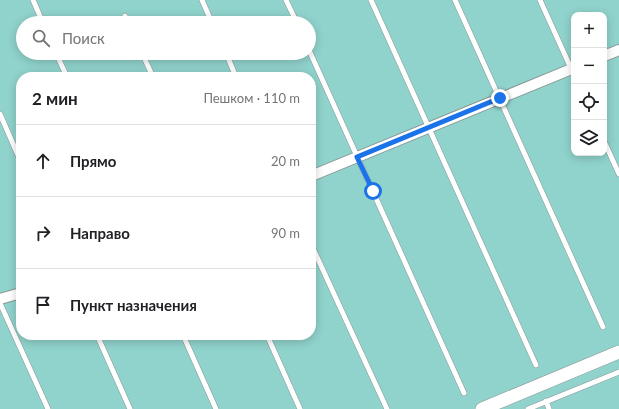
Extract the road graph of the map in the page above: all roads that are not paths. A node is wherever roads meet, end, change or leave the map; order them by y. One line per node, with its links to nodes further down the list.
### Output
1 (33, 0): 7 (lane)
2 (202, 0): 8 (lane)
3 (286, 0): 9 (lane)
4 (371, 0): 23 (lane)
5 (455, 0): 21 (lane)
6 (540, 0): 16 (lane)
7 (40, 16)
8 (209, 16)
9 (294, 16)
10 (619, 50): 11 (street)
11 (607, 55)
12 (59, 60): 17 (lane)
13 (145, 60): 18 (lane)
14 (229, 60): 19 (lane)
15 (313, 60): 26 (lane)
16 (571, 67)
17 (65, 72)
18 (151, 72)
19 (234, 72)
20 (571, 72): 21 (street)
21 (500, 98): 23 (street); 33 (lane)
22 (0, 114): 25 (lane)
23 (429, 128): 26 (street); 40 (lane)
24 (607, 148): 28 (lane)
25 (16, 151)
26 (357, 157): 27 (street); 42 (lane)
27 (316, 174)
28 (619, 174)
29 (316, 255): 48 (lane)
30 (16, 294): 31 (street)
31 (0, 299)
32 (0, 302): 34 (lane)
33 (603, 327)
34 (16, 338)
35 (17, 340): 44 (lane)
36 (99, 340): 45 (lane)
37 (185, 340): 46 (lane)
38 (269, 340): 47 (lane)
39 (619, 352): 49 (street)
40 (536, 365)
41 (619, 372): 43 (lane)
42 (464, 393)
43 (546, 401): 50 (lane); 51 (lane)
44 (48, 409)
45 (130, 409)
46 (216, 409)
47 (300, 409)
48 (387, 409)
49 (482, 409)
50 (528, 409)
51 (549, 409)

